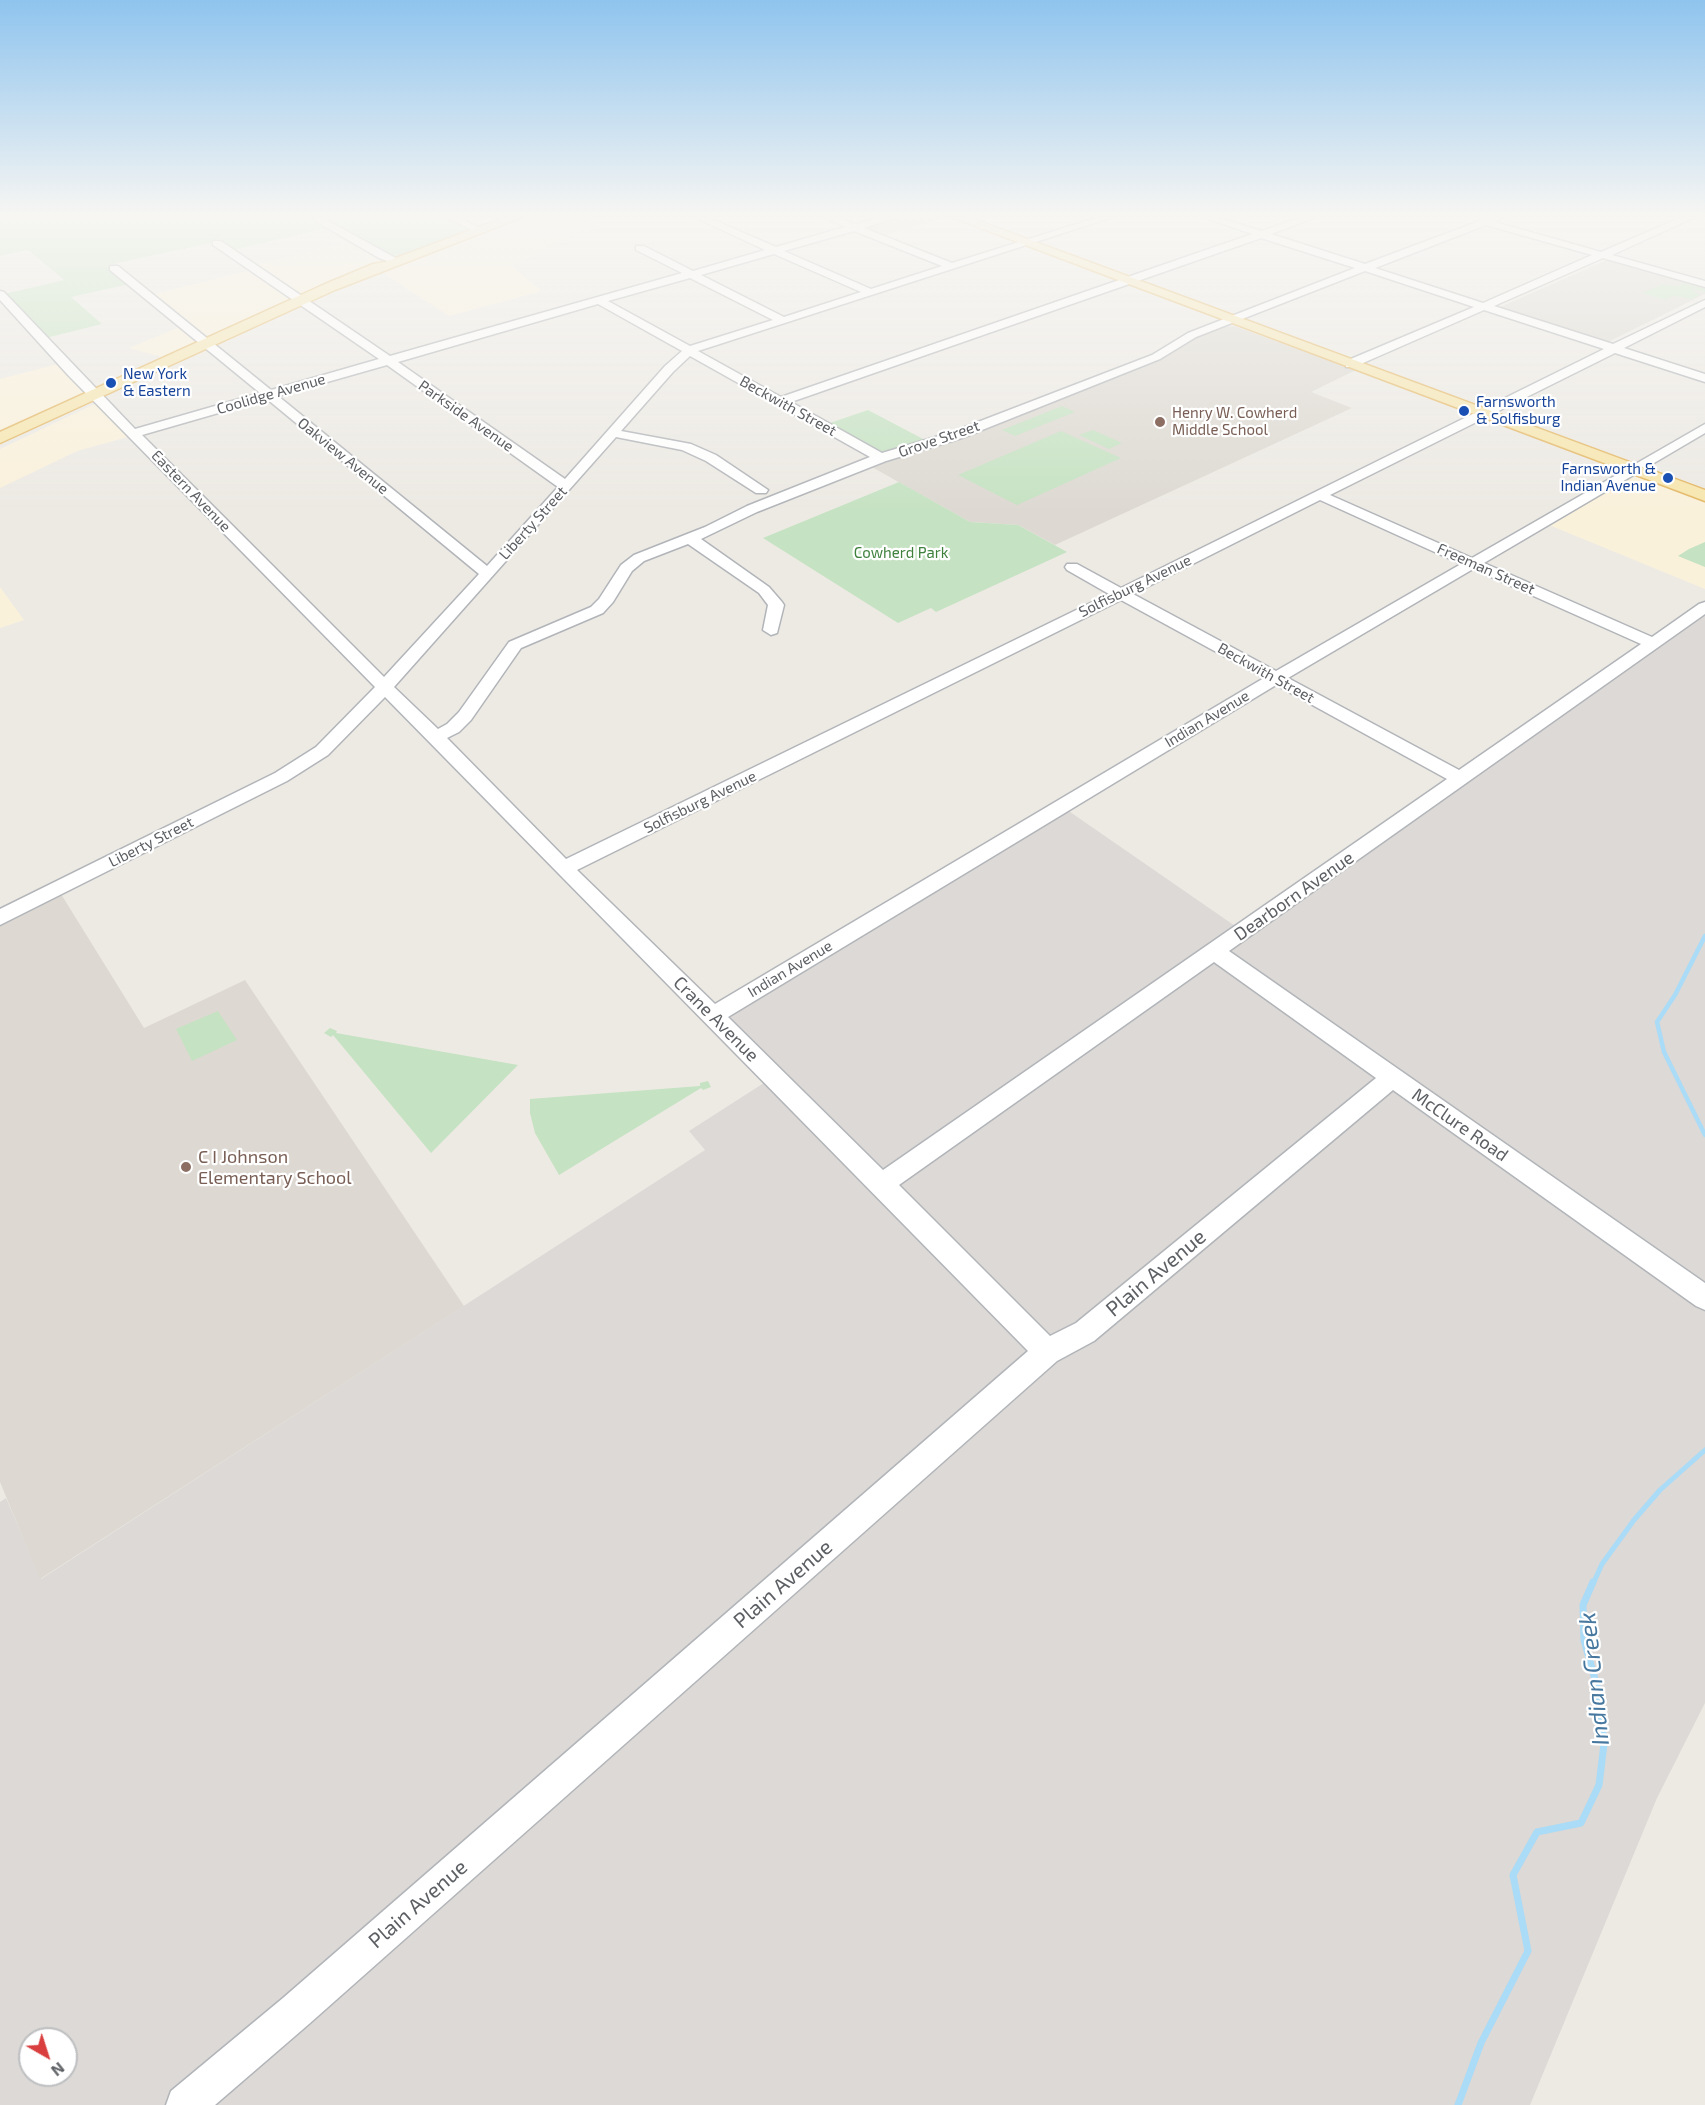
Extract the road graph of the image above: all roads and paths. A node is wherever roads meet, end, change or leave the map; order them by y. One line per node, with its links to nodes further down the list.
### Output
1 (20, 315): 24 (street, Eastern Avenue)
2 (172, 315): 17 (street, Oakview Avenue)
3 (273, 315): 17 (main road)
4 (324, 315): 20 (street, Parkside Avenue)
5 (550, 315): 20 (street, Coolidge Avenue)
6 (626, 315): 19 (street, Beckwith Street)
7 (772, 315): 16 (street)
8 (797, 315): 16 (street, Liberty Street)
9 (1025, 315): 25 (street)
10 (1220, 315): 15 (main road)
11 (1240, 315): 15 (street, Grove Street)
12 (1462, 315): 21 (street)
13 (1512, 315): 18 (street)
14 (1680, 315): 18 (street, Solfisburg Avenue)
15 (1230, 319): 21 (main road); 32 (street, Grove Street)
16 (782, 320): 19 (street, Liberty Street)
17 (208, 345): 23 (street, Oakview Avenue); 24 (main road)
18 (1613, 348): 22 (street); 26 (street, Solfisburg Avenue)
19 (690, 350): 25 (street, Beckwith Street); 29 (street, Liberty Street)
20 (390, 361): 23 (street, Coolidge Avenue); 34 (street, Parkside Avenue)
21 (1350, 364): 26 (main road)
22 (1705, 378)
23 (268, 395): 28 (street, Coolidge Avenue); 41 (street, Oakview Avenue)
24 (97, 397): 28 (street, Eastern Avenue); 30 (main road); 31 (main road)
25 (780, 402): 32 (street, Beckwith Street)
26 (1483, 414): 33 (main road); 36 (street, Solfisburg Avenue)
27 (1705, 428): 33 (street, Indian Avenue)
28 (134, 433): 47 (street, Eastern Avenue)
29 (613, 433): 34 (street, Liberty Street); 35 (street)
30 (0, 438)
31 (0, 446)
32 (881, 458): 38 (street, Grove Street)
33 (1634, 470): 37 (main road); 39 (street, Indian Avenue)
34 (566, 486): 41 (street, Liberty Street)
35 (761, 489)
36 (1319, 495): 39 (street, Freeman Street); 42 (street, Solfisburg Avenue)
37 (1705, 496)
38 (690, 538): 44 (street); 48 (street, Grove Street)
39 (1473, 563): 45 (street, Freeman Street); 46 (street, Indian Avenue)
40 (1072, 567): 42 (street, Beckwith Street)
41 (488, 574): 47 (street, Liberty Street)
42 (1120, 593): 46 (street, Beckwith Street); 50 (street, Solfisburg Avenue)
43 (1705, 607): 45 (street, Dearborn Avenue)
44 (771, 630)
45 (1652, 643): 49 (street, Dearborn Avenue)
46 (1276, 678): 49 (street, Beckwith Street); 53 (street, Indian Avenue)
47 (384, 687): 48 (street, Crane Avenue); 51 (street, Liberty Street)
48 (436, 737): 50 (street, Crane Avenue)
49 (1461, 779): 52 (street, Dearborn Avenue)
50 (564, 868): 53 (street, Crane Avenue)
51 (0, 918)
52 (1215, 952): 54 (street, McClure Road); 55 (street, Dearborn Avenue)
53 (712, 1016): 55 (street, Crane Avenue)
54 (1392, 1078): 56 (street, McClure Road); 57 (street, Plain Avenue)
55 (882, 1184): 57 (street, Crane Avenue)
56 (1705, 1298)
57 (1047, 1352): 58 (street, Plain Avenue)
58 (185, 2105)

